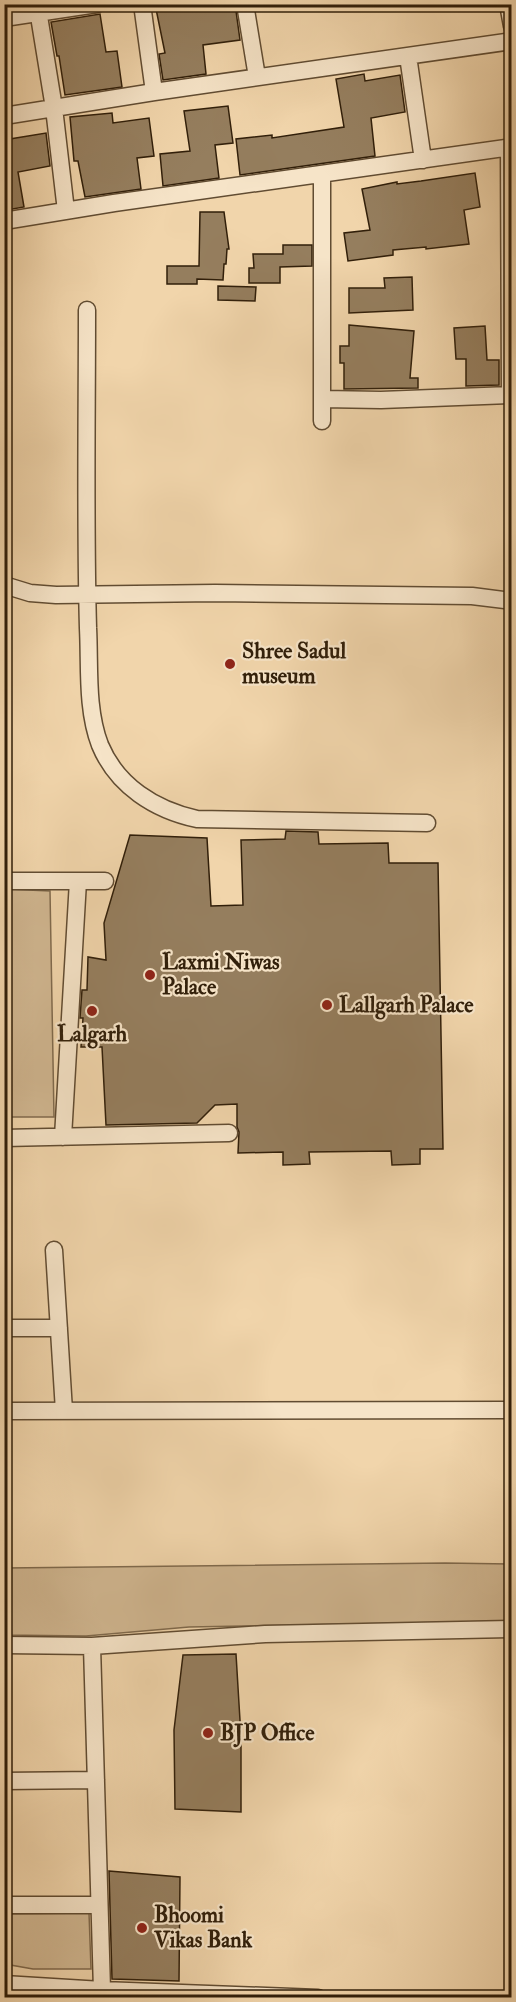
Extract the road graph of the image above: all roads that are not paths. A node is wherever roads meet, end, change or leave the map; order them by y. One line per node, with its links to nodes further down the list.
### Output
1 (97, 4): 5 (street)
2 (142, 4): 11 (street)
3 (245, 4): 10 (street)
4 (508, 4): 7 (street)
5 (38, 9): 6 (street); 12 (street)
6 (4, 18)
7 (512, 26)
8 (512, 41): 9 (street)
9 (408, 56): 10 (street); 15 (street)
10 (256, 77): 11 (street)
11 (154, 92): 12 (street)
12 (54, 108): 13 (street); 17 (street)
13 (4, 116)
14 (510, 147): 15 (street); 20 (street)
15 (423, 160): 16 (street)
16 (322, 174): 17 (street); 21 (street)
17 (66, 211): 18 (street)
18 (4, 221)
19 (87, 310): 24 (street)
20 (511, 395): 21 (street)
21 (323, 399): 22 (street)
22 (322, 421)
23 (4, 585): 24 (street)
24 (87, 595): 25 (street); 26 (street)
25 (512, 601)
26 (427, 823)
27 (4, 881): 28 (street)
28 (78, 881): 29 (street); 31 (street)
29 (105, 881)
30 (229, 1133): 31 (street)
31 (63, 1137): 32 (street)
32 (4, 1138)
33 (54, 1250): 35 (street)
34 (4, 1328): 35 (street)
35 (59, 1328): 38 (street)
36 (512, 1410): 38 (street)
37 (4, 1411): 38 (street)
38 (64, 1411)
39 (512, 1629): 41 (street)
40 (4, 1645): 41 (street)
41 (92, 1646): 42 (street)
42 (96, 1780): 43 (street); 45 (street)
43 (4, 1781)
44 (4, 1905): 45 (street)
45 (99, 1905): 47 (street)
46 (4, 1984): 47 (street)
47 (102, 1990): 48 (street)
48 (318, 1998)

